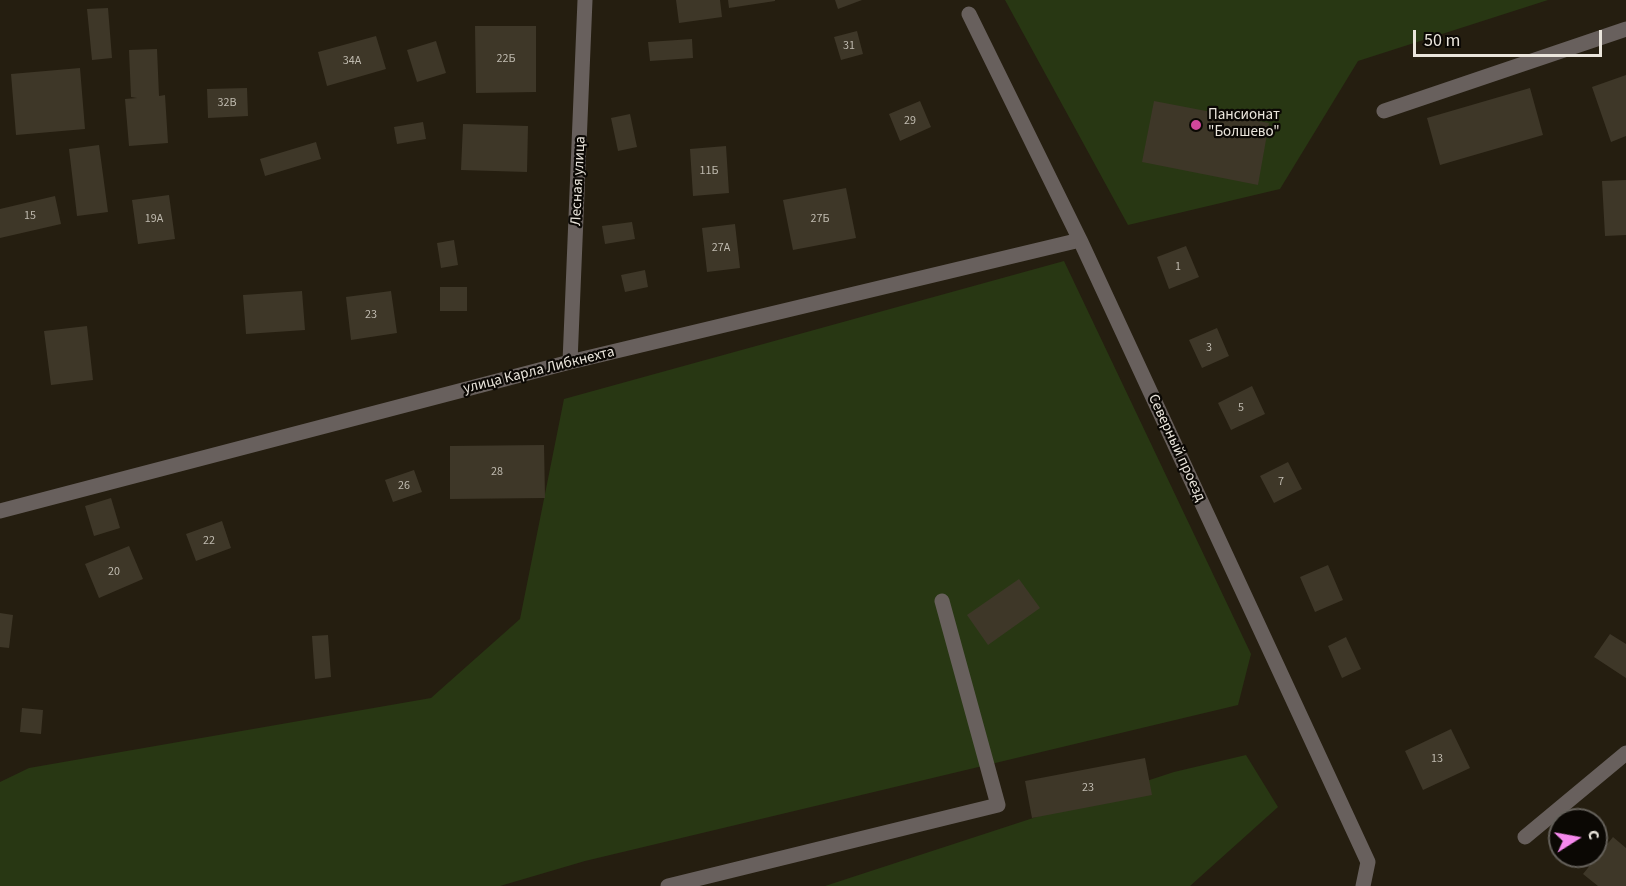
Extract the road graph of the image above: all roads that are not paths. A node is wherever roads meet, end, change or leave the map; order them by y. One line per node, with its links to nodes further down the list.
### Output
1 (585, 0): 6 (street, Лесная улица)
2 (969, 14): 5 (street, Северный проезд)
3 (1626, 29): 4 (street)
4 (1384, 111)
5 (1080, 240): 6 (street, улица Карла Либкнехта); 12 (street, Северный проезд)
6 (570, 362): 7 (street, улица Карла Либкнехта)
7 (0, 511)
8 (942, 602): 11 (street)
9 (1626, 753): 10 (street)
10 (1525, 837)
11 (668, 886)
12 (1363, 886)

